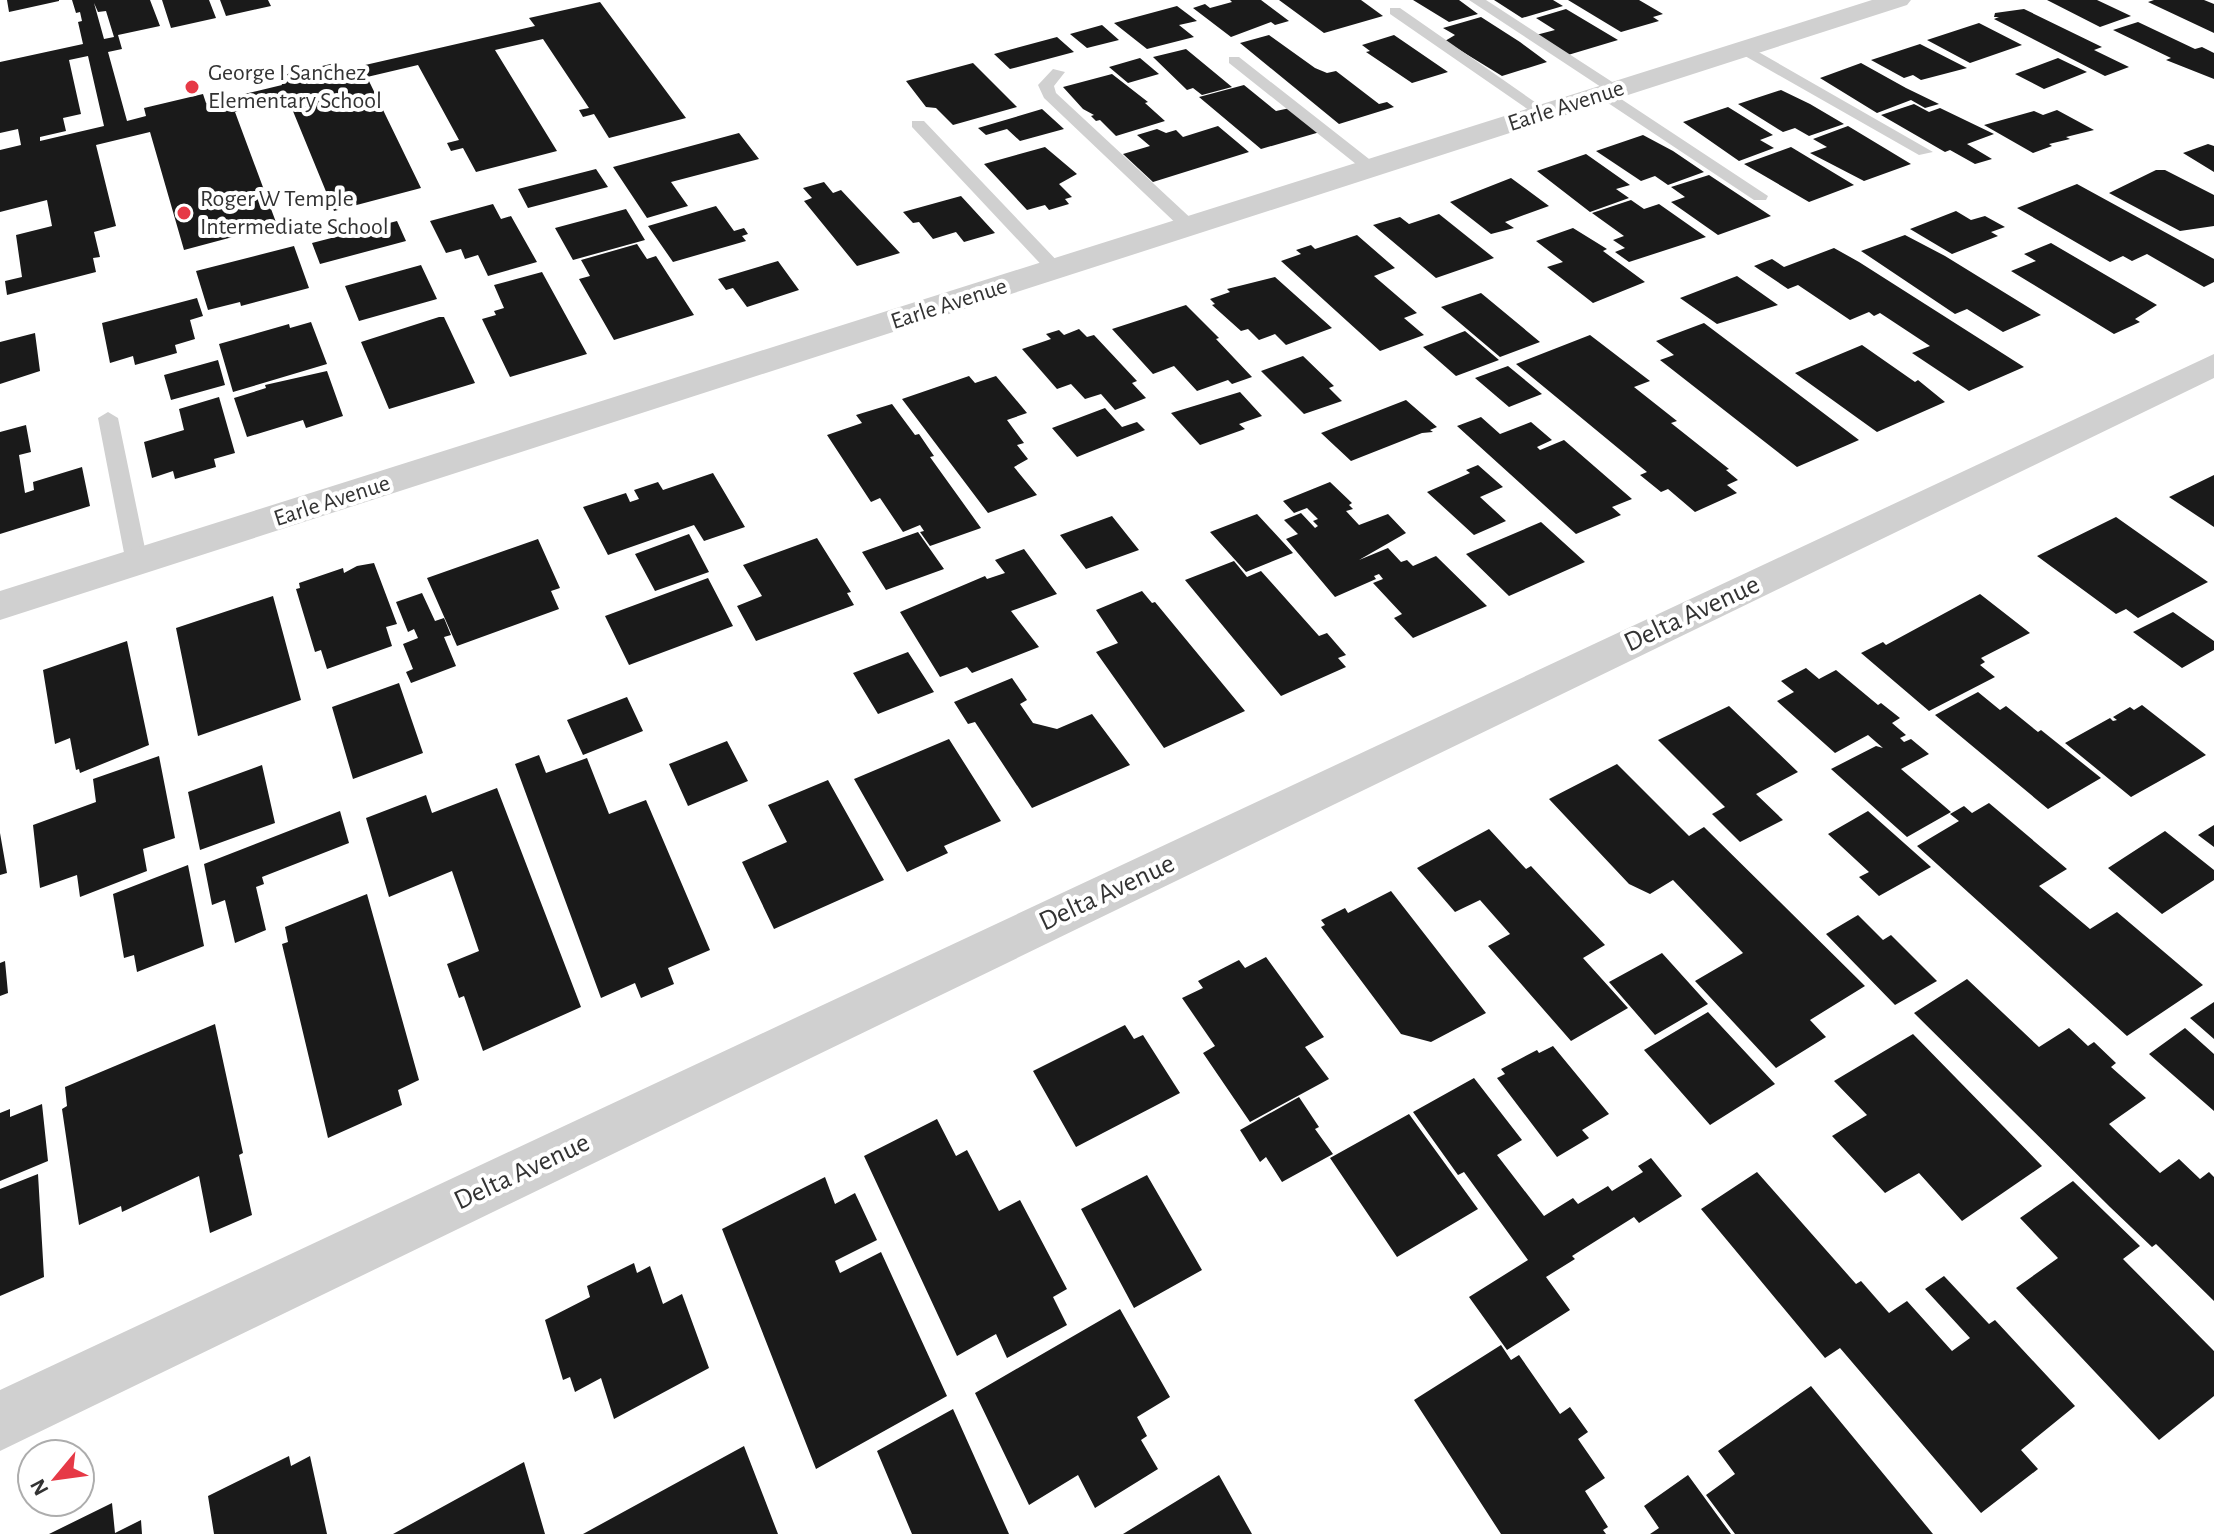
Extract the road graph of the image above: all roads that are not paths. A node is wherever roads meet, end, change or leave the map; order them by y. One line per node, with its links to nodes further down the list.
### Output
1 (1476, 0): 7 (lane)
2 (1898, 0): 4 (street, Earle Avenue)
3 (1395, 11): 8 (lane)
4 (1743, 49): 7 (street, Earle Avenue); 10 (lane)
5 (1234, 60): 11 (lane)
6 (1058, 72): 13 (lane)
7 (1610, 92): 8 (street, Earle Avenue); 12 (lane)
8 (1544, 114): 11 (street, Earle Avenue)
9 (918, 124): 14 (lane)
10 (1925, 152)
11 (1372, 169): 13 (street, Earle Avenue)
12 (1760, 196)
13 (1190, 227): 14 (street, Earle Avenue)
14 (1056, 270): 17 (street, Earle Avenue)
15 (2214, 365): 19 (street, Delta Avenue)
16 (108, 418): 17 (lane)
17 (137, 563): 18 (street, Earle Avenue)
18 (0, 606)
19 (0, 1421)

